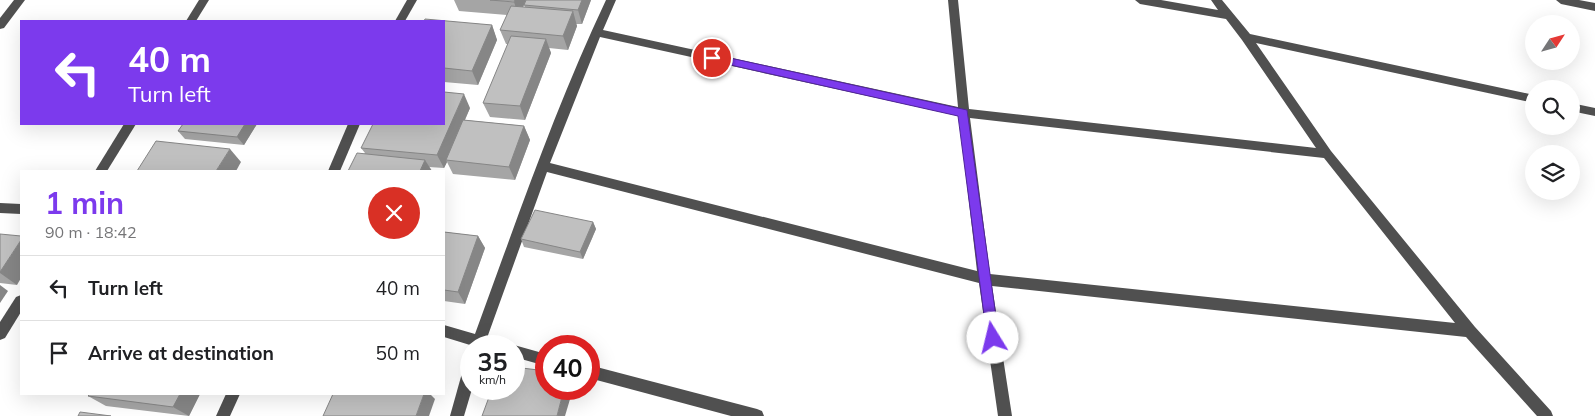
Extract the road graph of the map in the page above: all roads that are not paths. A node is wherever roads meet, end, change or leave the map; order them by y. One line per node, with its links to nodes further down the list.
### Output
1 (20, 0): 13 (street)
2 (204, 0): 11 (street)
3 (412, 0): 12 (street)
4 (611, 0): 14 (street)
5 (953, 0): 19 (street)
6 (1140, 0): 10 (street)
7 (1216, 0): 10 (street)
8 (1561, 0): 9 (street)
9 (1595, 7)
10 (1229, 16): 15 (street)
11 (192, 20)
12 (401, 20)
13 (0, 25)
14 (596, 32): 19 (street); 23 (street)
15 (1246, 38): 16 (street); 22 (street)
16 (1525, 97)
17 (1580, 109): 18 (street)
18 (1595, 112)
19 (963, 113): 22 (street); 28 (street)
20 (129, 125): 24 (street)
21 (354, 125): 25 (street)
22 (1327, 154): 31 (street)
23 (543, 166): 28 (street); 33 (street)
24 (102, 170)
25 (334, 170)
26 (0, 208): 27 (street)
27 (20, 209)
28 (984, 279): 31 (street); 41 (street)
29 (20, 303): 32 (street)
30 (445, 331): 34 (street)
31 (1470, 331): 42 (street)
32 (0, 334)
33 (481, 335)
34 (460, 337)
35 (600, 374): 40 (street)
36 (234, 395): 38 (street)
37 (461, 400): 39 (street)
38 (223, 416)
39 (457, 416)
40 (757, 416)
41 (1005, 416)
42 (1546, 416)

